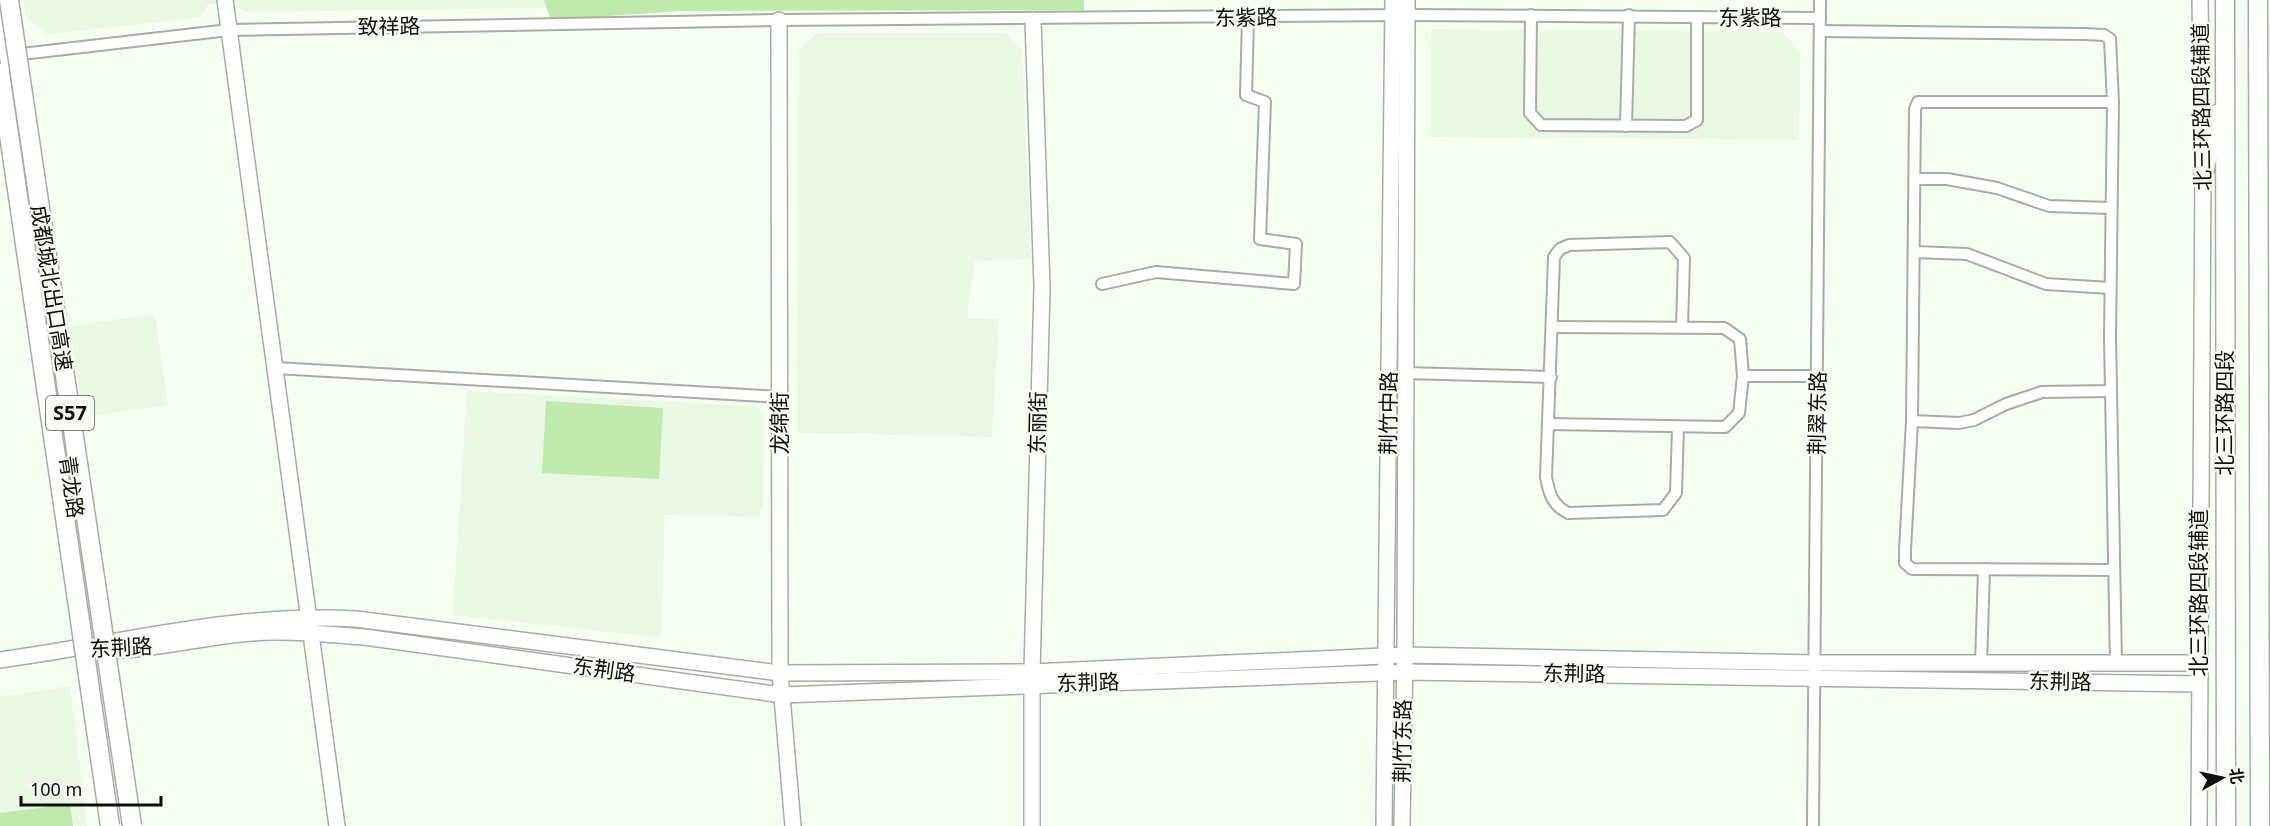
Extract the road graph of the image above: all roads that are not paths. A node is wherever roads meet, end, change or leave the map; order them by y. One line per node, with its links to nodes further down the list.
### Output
1 (9, 0): 64 (highway, 成都城北出口高速 / S57, bridge)
2 (225, 0): 17 (street)
3 (1393, 0): 9 (street, 荆竹中路)
4 (1820, 0): 14 (street, 荆翠东路)
5 (2200, 0): 24 (street, 北三环路四段辅道)
6 (2225, 0): 21 (highway, 北三环路四段)
7 (2258, 0): 47 (highway, 北三环路四段)
8 (0, 6): 19 (street, 青龙路)
9 (1403, 10): 10 (street, 东紫路); 12 (street, 东紫路); 33 (street, 荆竹中路); 50 (street, 荆竹中路)
10 (1531, 15): 11 (street, 东紫路); 23 (street)
11 (1629, 15): 13 (street, 东紫路); 23 (street)
12 (1248, 18): 16 (street, 东紫路); 28 (street)
13 (1697, 18): 14 (street, 东紫路); 23 (street)
14 (1820, 18): 18 (street, 荆翠东路)
15 (779, 20): 16 (street, 东紫路); 17 (street, 致祥路); 38 (street, 龙绵街)
16 (1033, 20): 59 (street, 东丽街)
17 (229, 30): 19 (street, 致祥路); 32 (street)
18 (1821, 32): 22 (street); 35 (street, 荆翠东路)
19 (4, 56): 48 (street, 青龙路)
20 (0, 73): 62 (highway, 成都城北出口高速 / S57, bridge)
21 (2224, 80): 24 (highway); 72 (highway, 北三环路四段)
22 (2113, 102): 25 (street); 26 (street)
23 (1626, 126)
24 (2203, 177): 52 (street, 北三环路四段辅道)
25 (1915, 179): 26 (street); 27 (street)
26 (2110, 208): 29 (street)
27 (1914, 252): 29 (street); 39 (street)
28 (1102, 284)
29 (2110, 288): 37 (street)
30 (1553, 327): 31 (street); 31 (street); 36 (street)
31 (1682, 327): 34 (street)
32 (276, 368): 38 (street); 45 (street)
33 (1405, 373): 36 (street); 49 (street, 荆竹中路)
34 (1743, 376): 35 (street); 41 (street)
35 (1818, 376): 55 (street, 荆翠东路)
36 (1551, 377): 40 (street)
37 (2111, 391): 39 (street); 43 (street)
38 (780, 397): 57 (street, 龙绵街)
39 (1912, 421): 42 (street)
40 (1549, 424): 41 (street); 41 (street)
41 (1678, 428)
42 (1984, 569): 43 (street); 53 (street)
43 (2114, 570): 54 (street)
44 (2270, 584): 47 (highway)
45 (310, 616): 46 (street); 48 (street, 东荆路); 57 (street, 东荆路)
46 (312, 633): 48 (street, 东荆路); 61 (street, 东荆路); 65 (street)
47 (2260, 642): 73 (highway, 北三环路四段)
48 (95, 647): 51 (street, 东荆路); 63 (street, 青龙路)
49 (1405, 655): 50 (street, 东荆路); 55 (street, 东荆路); 56 (street, 荆竹东路)
50 (1386, 656): 58 (street, 荆竹中路); 59 (street, 东荆路)
51 (0, 660)
52 (2199, 663): 54 (street, 东荆路); 60 (street, 北三环路四段辅道)
53 (1981, 664): 54 (street, 东荆路); 55 (street, 东荆路)
54 (2116, 665)
55 (1814, 670): 56 (street, 东荆路); 60 (street, 东荆路); 70 (street, 荆翠东路)
56 (1405, 672): 58 (street, 东荆路); 69 (street, 荆竹东路)
57 (780, 673): 59 (street, 东荆路); 61 (street, 龙绵街)
58 (1386, 673): 59 (street, 东荆路); 68 (street, 荆竹中路)
59 (1032, 679): 61 (street, 东荆路); 67 (street, 东丽街)
60 (2199, 684): 71 (street, 北三环路四段辅道)
61 (782, 695): 66 (street, 龙绵街)
62 (110, 826)
63 (121, 826)
64 (132, 826)
65 (337, 826)
66 (793, 826)
67 (1032, 826)
68 (1384, 826)
69 (1402, 826)
70 (1814, 826)
71 (2199, 826)
72 (2226, 826)
73 (2260, 826)

